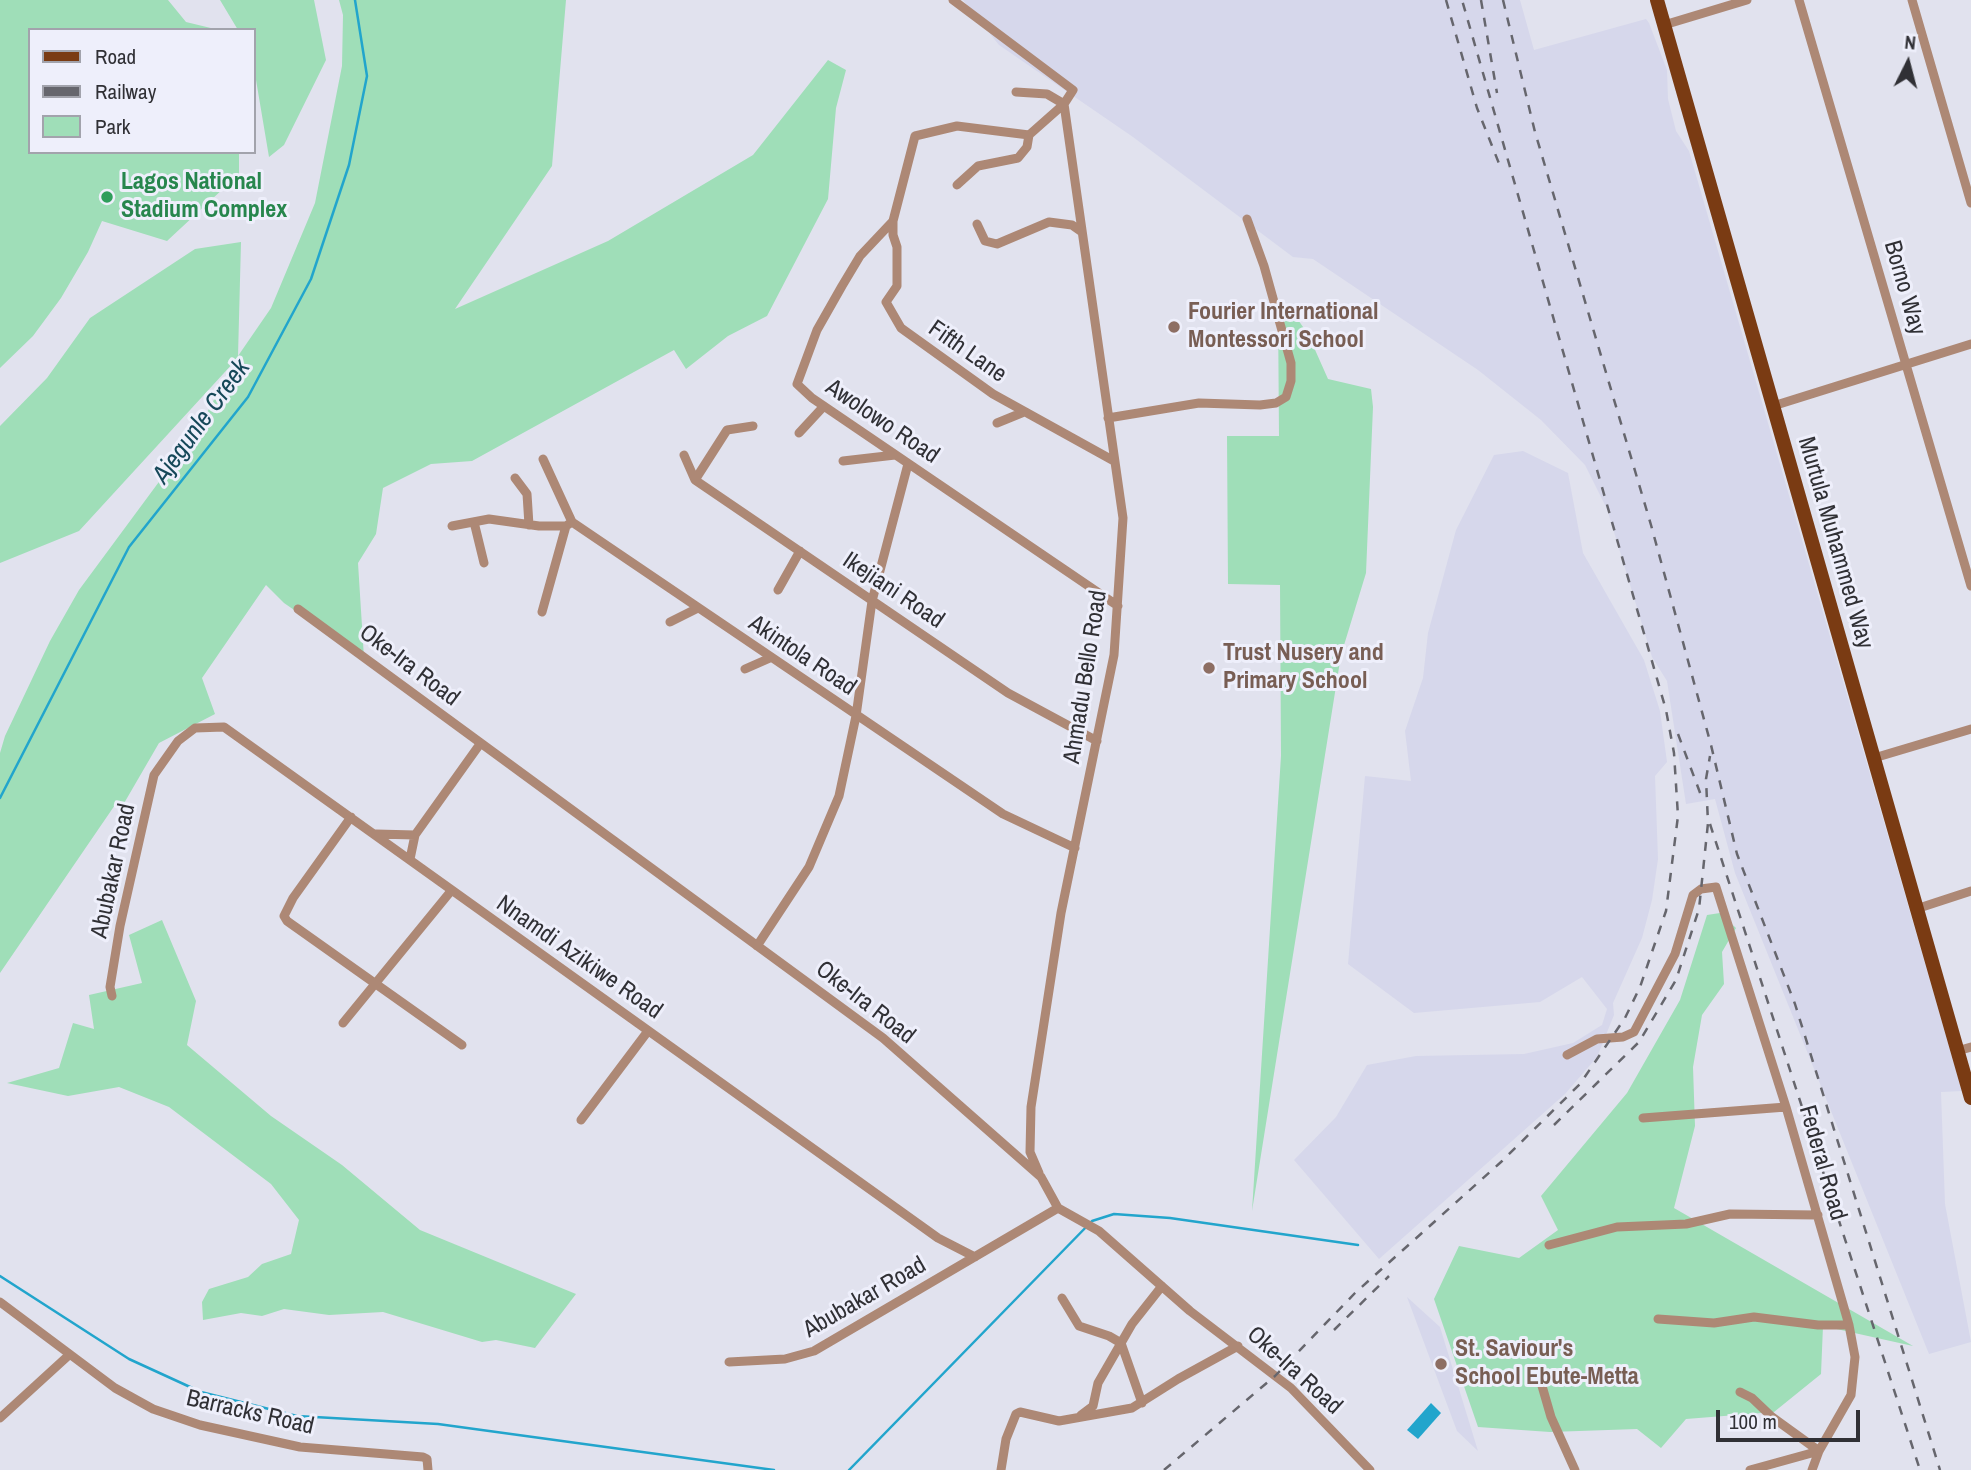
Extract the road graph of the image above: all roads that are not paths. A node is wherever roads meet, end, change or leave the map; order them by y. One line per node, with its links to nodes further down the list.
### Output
1 (953, 0): 8 (street)
2 (1657, 0): 6 (main road, Murtula Muhammed Way)
3 (1747, 0): 6 (street)
4 (1799, 0): 17 (street, Borno Way)
5 (1912, 0): 11 (street)
6 (1664, 25): 18 (main road, Murtula Muhammed Way)
7 (1016, 92): 8 (street)
8 (1065, 104): 9 (street); 15 (street, Ahmadu Bello Road)
9 (1029, 135): 10 (street); 13 (street, Awolowo Road)
10 (957, 185)
11 (1971, 203)
12 (1247, 219): 21 (street)
13 (893, 221): 19 (street, Awolowo Road); 20 (street, Fifth Lane)
14 (977, 224): 15 (street)
15 (1082, 232): 21 (street, Ahmadu Bello Road)
16 (1971, 344): 17 (street)
17 (1906, 365): 18 (street); 39 (street, Borno Way)
18 (1773, 405): 54 (main road, Murtula Muhammed Way)
19 (824, 407): 24 (street); 26 (street, Awolowo Road)
20 (1024, 412): 22 (street); 29 (street, Fifth Lane)
21 (1108, 418): 29 (street, Ahmadu Bello Road)
22 (997, 423)
23 (752, 426): 32 (street)
24 (799, 433)
25 (684, 455): 32 (street)
26 (895, 455): 28 (street); 30 (street, Awolowo Road)
27 (543, 459): 34 (street)
28 (843, 461)
29 (1114, 461): 42 (street, Ahmadu Bello Road)
30 (908, 464): 41 (street); 42 (street, Awolowo Road)
31 (515, 478): 35 (street)
32 (695, 480): 37 (street, Ikejiani Road)
33 (474, 522): 35 (street); 36 (street); 38 (street)
34 (569, 524): 35 (street); 44 (street, Akintola Road); 45 (street)
35 (529, 525)
36 (452, 526)
37 (800, 551): 40 (street); 41 (street, Ikejiani Road)
38 (484, 563)
39 (1971, 586)
40 (778, 590)
41 (872, 601): 49 (street); 51 (street, Ikejiani Road)
42 (1118, 606): 51 (street, Ahmadu Bello Road)
43 (298, 608): 52 (street, Oke-Ira Road)
44 (698, 608): 46 (street); 47 (street, Akintola Road)
45 (542, 612)
46 (670, 622)
47 (770, 658): 48 (street); 49 (street, Akintola Road)
48 (745, 669)
49 (856, 716): 58 (street, Akintola Road); 63 (street)
50 (1971, 729): 54 (street)
51 (1097, 741): 58 (street, Ahmadu Bello Road)
52 (480, 744): 57 (street); 63 (street, Oke-Ira Road)
53 (164, 757): 55 (street, Nnamdi Azikiwe Road); 65 (street, Abubakar Road)
54 (1874, 758): 62 (main road, Murtula Muhammed Way)
55 (351, 817): 56 (street, Nnamdi Azikiwe Road); 64 (street)
56 (376, 834): 57 (street); 59 (street, Nnamdi Azikiwe Road)
57 (415, 835): 59 (street)
58 (1075, 848): 75 (street, Ahmadu Bello Road)
59 (410, 859): 60 (street, Nnamdi Azikiwe Road)
60 (451, 891): 64 (street); 67 (street, Nnamdi Azikiwe Road)
61 (1971, 891): 62 (street)
62 (1916, 909): 69 (main road, Murtula Muhammed Way)
63 (757, 946): 75 (street, Oke-Ira Road)
64 (376, 984): 66 (street); 68 (street)
65 (112, 996)
66 (343, 1023)
67 (648, 1031): 74 (street); 79 (street, Nnamdi Azikiwe Road)
68 (462, 1045)
69 (1964, 1049): 71 (main road, Murtula Muhammed Way)
70 (1567, 1055): 72 (street, Federal Road)
71 (1971, 1098)
72 (1786, 1107): 73 (street); 77 (street, Federal Road)
73 (1643, 1118)
74 (581, 1119)
75 (1041, 1177): 76 (street, Oke-Ira Road)
76 (1058, 1208): 79 (street); 80 (street, Oke-Ira Road)
77 (1818, 1215): 78 (street); 84 (street, Federal Road)
78 (1549, 1245)
79 (975, 1257): 88 (street, Abubakar Road)
80 (1162, 1286): 85 (street); 86 (street, Oke-Ira Road)
81 (1062, 1298): 85 (street)
82 (0, 1302): 87 (street)
83 (1658, 1319): 84 (street)
84 (1849, 1325): 94 (street, Federal Road)
85 (1121, 1343): 91 (street); 92 (street)
86 (1238, 1346): 91 (street); 98 (street, Oke-Ira Road)
87 (69, 1354): 93 (street); 96 (street, Barracks Road)
88 (729, 1363)
89 (1540, 1380): 99 (street)
90 (1740, 1392): 94 (street)
91 (1142, 1403): 92 (street)
92 (1080, 1416): 97 (street)
93 (0, 1418)
94 (1819, 1451): 95 (street); 102 (street, Federal Road)
95 (1779, 1462): 100 (street); 101 (street)
96 (428, 1470)
97 (1001, 1470)
98 (1370, 1470)
99 (1575, 1470)
100 (1750, 1470)
101 (1790, 1470)
102 (1812, 1470)

